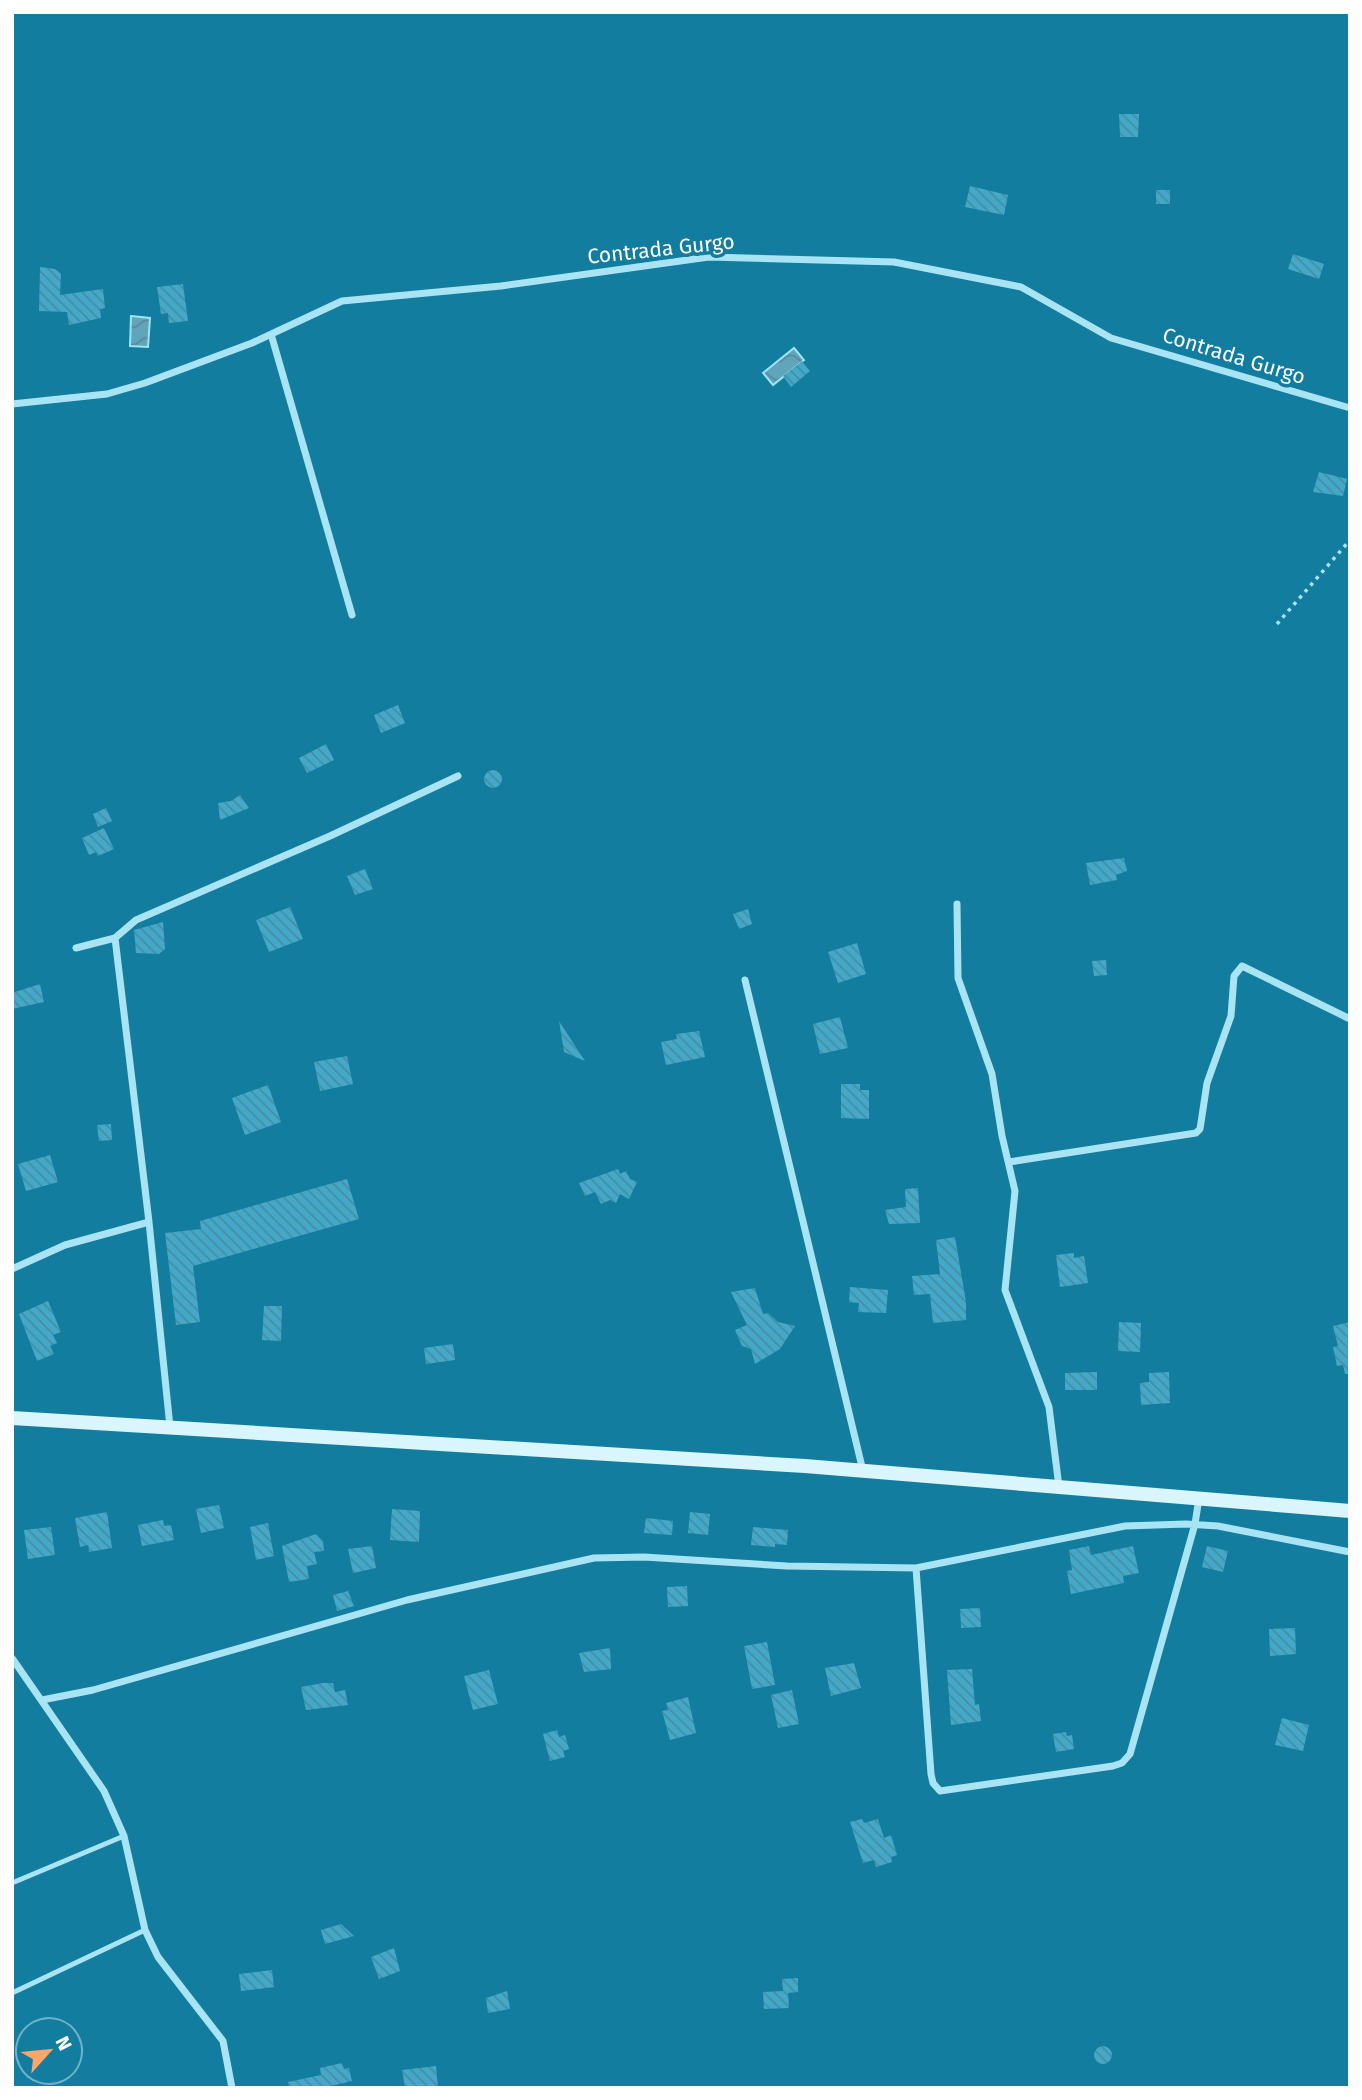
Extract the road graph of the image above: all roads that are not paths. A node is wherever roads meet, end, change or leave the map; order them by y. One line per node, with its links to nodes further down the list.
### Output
1 (271, 334): 2 (street, Contrada Gurgo); 3 (street, Contrada Gurgo); 4 (street)
2 (12, 404)
3 (1350, 408)
4 (352, 615)
5 (458, 776): 7 (street)
6 (957, 904): 11 (street)
7 (115, 938): 8 (street); 12 (street)
8 (76, 948)
9 (745, 980): 16 (street)
10 (1350, 1019): 11 (street)
11 (1009, 1162): 17 (street)
12 (149, 1222): 13 (street); 15 (street)
13 (12, 1269)
14 (12, 1418): 15 (main road)
15 (170, 1427): 16 (main road)
16 (864, 1471): 17 (main road)
17 (1059, 1487): 18 (main road)
18 (1199, 1497): 19 (main road); 20 (street)
19 (1350, 1511)
20 (1195, 1524): 21 (street); 22 (street); 22 (street)
21 (1350, 1552)
22 (916, 1568): 24 (street)
23 (12, 1658): 24 (street)
24 (42, 1700): 25 (street)
25 (124, 1836): 26 (lane); 27 (street)
26 (12, 1883)
27 (145, 1930): 28 (lane); 29 (street)
28 (12, 1993)
29 (232, 2088)

